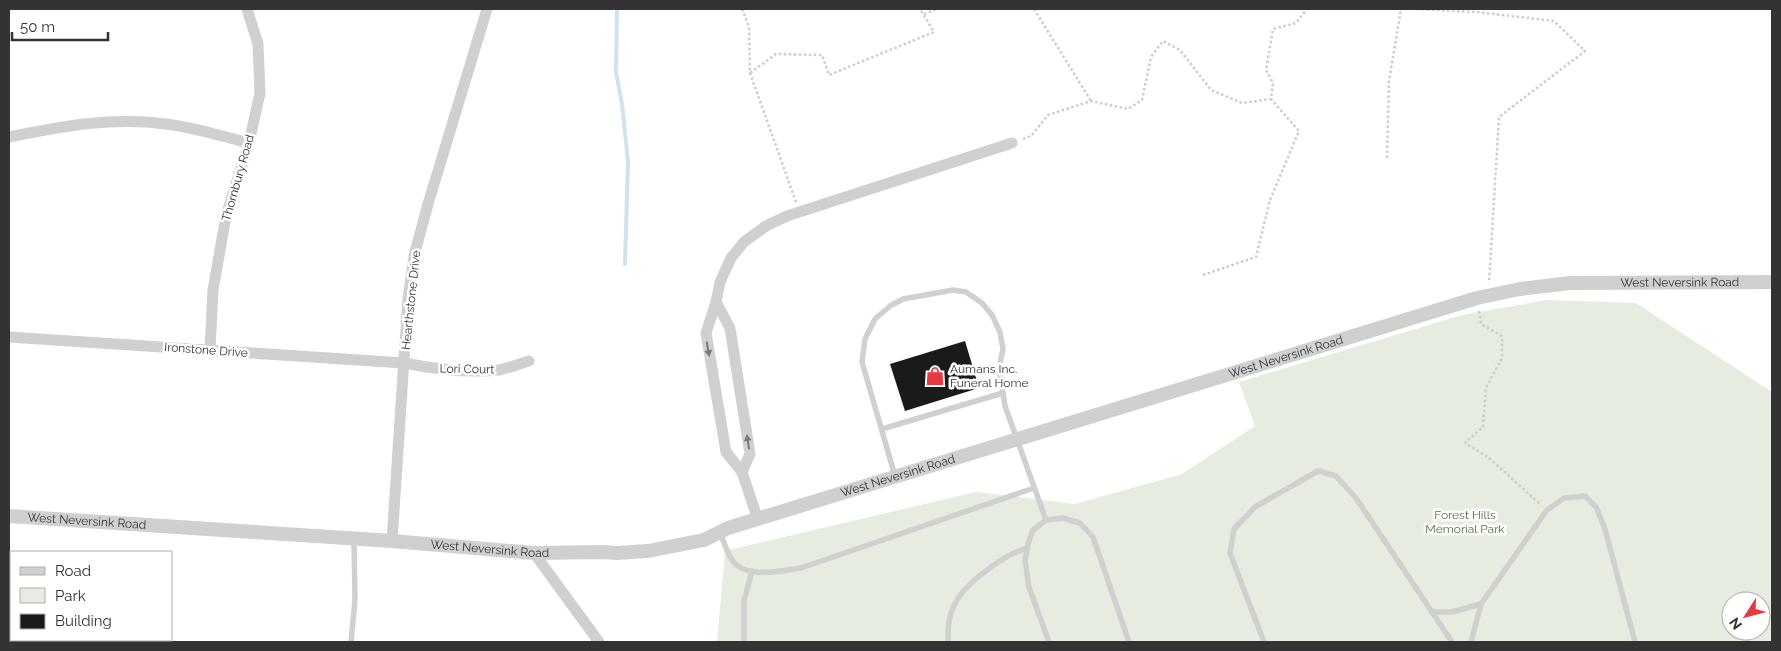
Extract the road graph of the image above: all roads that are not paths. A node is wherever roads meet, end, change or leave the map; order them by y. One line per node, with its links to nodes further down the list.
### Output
1 (247, 9): 4 (street, Thornbury Road)
2 (487, 9): 11 (street, Hearthstone Drive)
3 (9, 137): 4 (street)
4 (248, 143): 9 (street, Thornbury Road)
5 (1012, 143): 7 (street)
6 (1772, 282): 14 (street, West Neversink Road)
7 (716, 302): 15 (street, one-way to 7); 15 (street, one-way to 15)
8 (9, 337): 9 (street, Ironstone Drive)
9 (210, 350): 11 (street, Ironstone Drive)
10 (529, 362): 11 (street, Lori Court)
11 (404, 364): 23 (street, Hearthstone Drive)
12 (1003, 393): 13 (lane); 13 (lane); 14 (lane)
13 (882, 429): 16 (lane)
14 (1016, 439): 16 (street, West Neversink Road); 17 (lane)
15 (742, 472): 19 (street)
16 (895, 476): 19 (street, West Neversink Road)
17 (1034, 488): 20 (lane); 26 (lane)
18 (9, 516): 22 (street, West Neversink Road)
19 (758, 520): 21 (street, West Neversink Road)
20 (1046, 520): 24 (lane); 34 (lane)
21 (720, 532): 25 (street, West Neversink Road); 26 (lane)
22 (354, 540): 23 (street, West Neversink Road); 29 (lane)
23 (392, 542): 25 (street, West Neversink Road)
24 (1027, 548): 32 (lane); 33 (lane)
25 (534, 553): 30 (street)
26 (752, 571): 31 (lane)
27 (1481, 604): 28 (lane); 37 (lane); 38 (lane)
28 (1432, 612): 35 (lane); 36 (lane)
29 (351, 642)
30 (599, 642)
31 (744, 642)
32 (948, 642)
33 (1049, 642)
34 (1129, 642)
35 (1264, 642)
36 (1452, 642)
37 (1471, 642)
38 (1636, 642)

